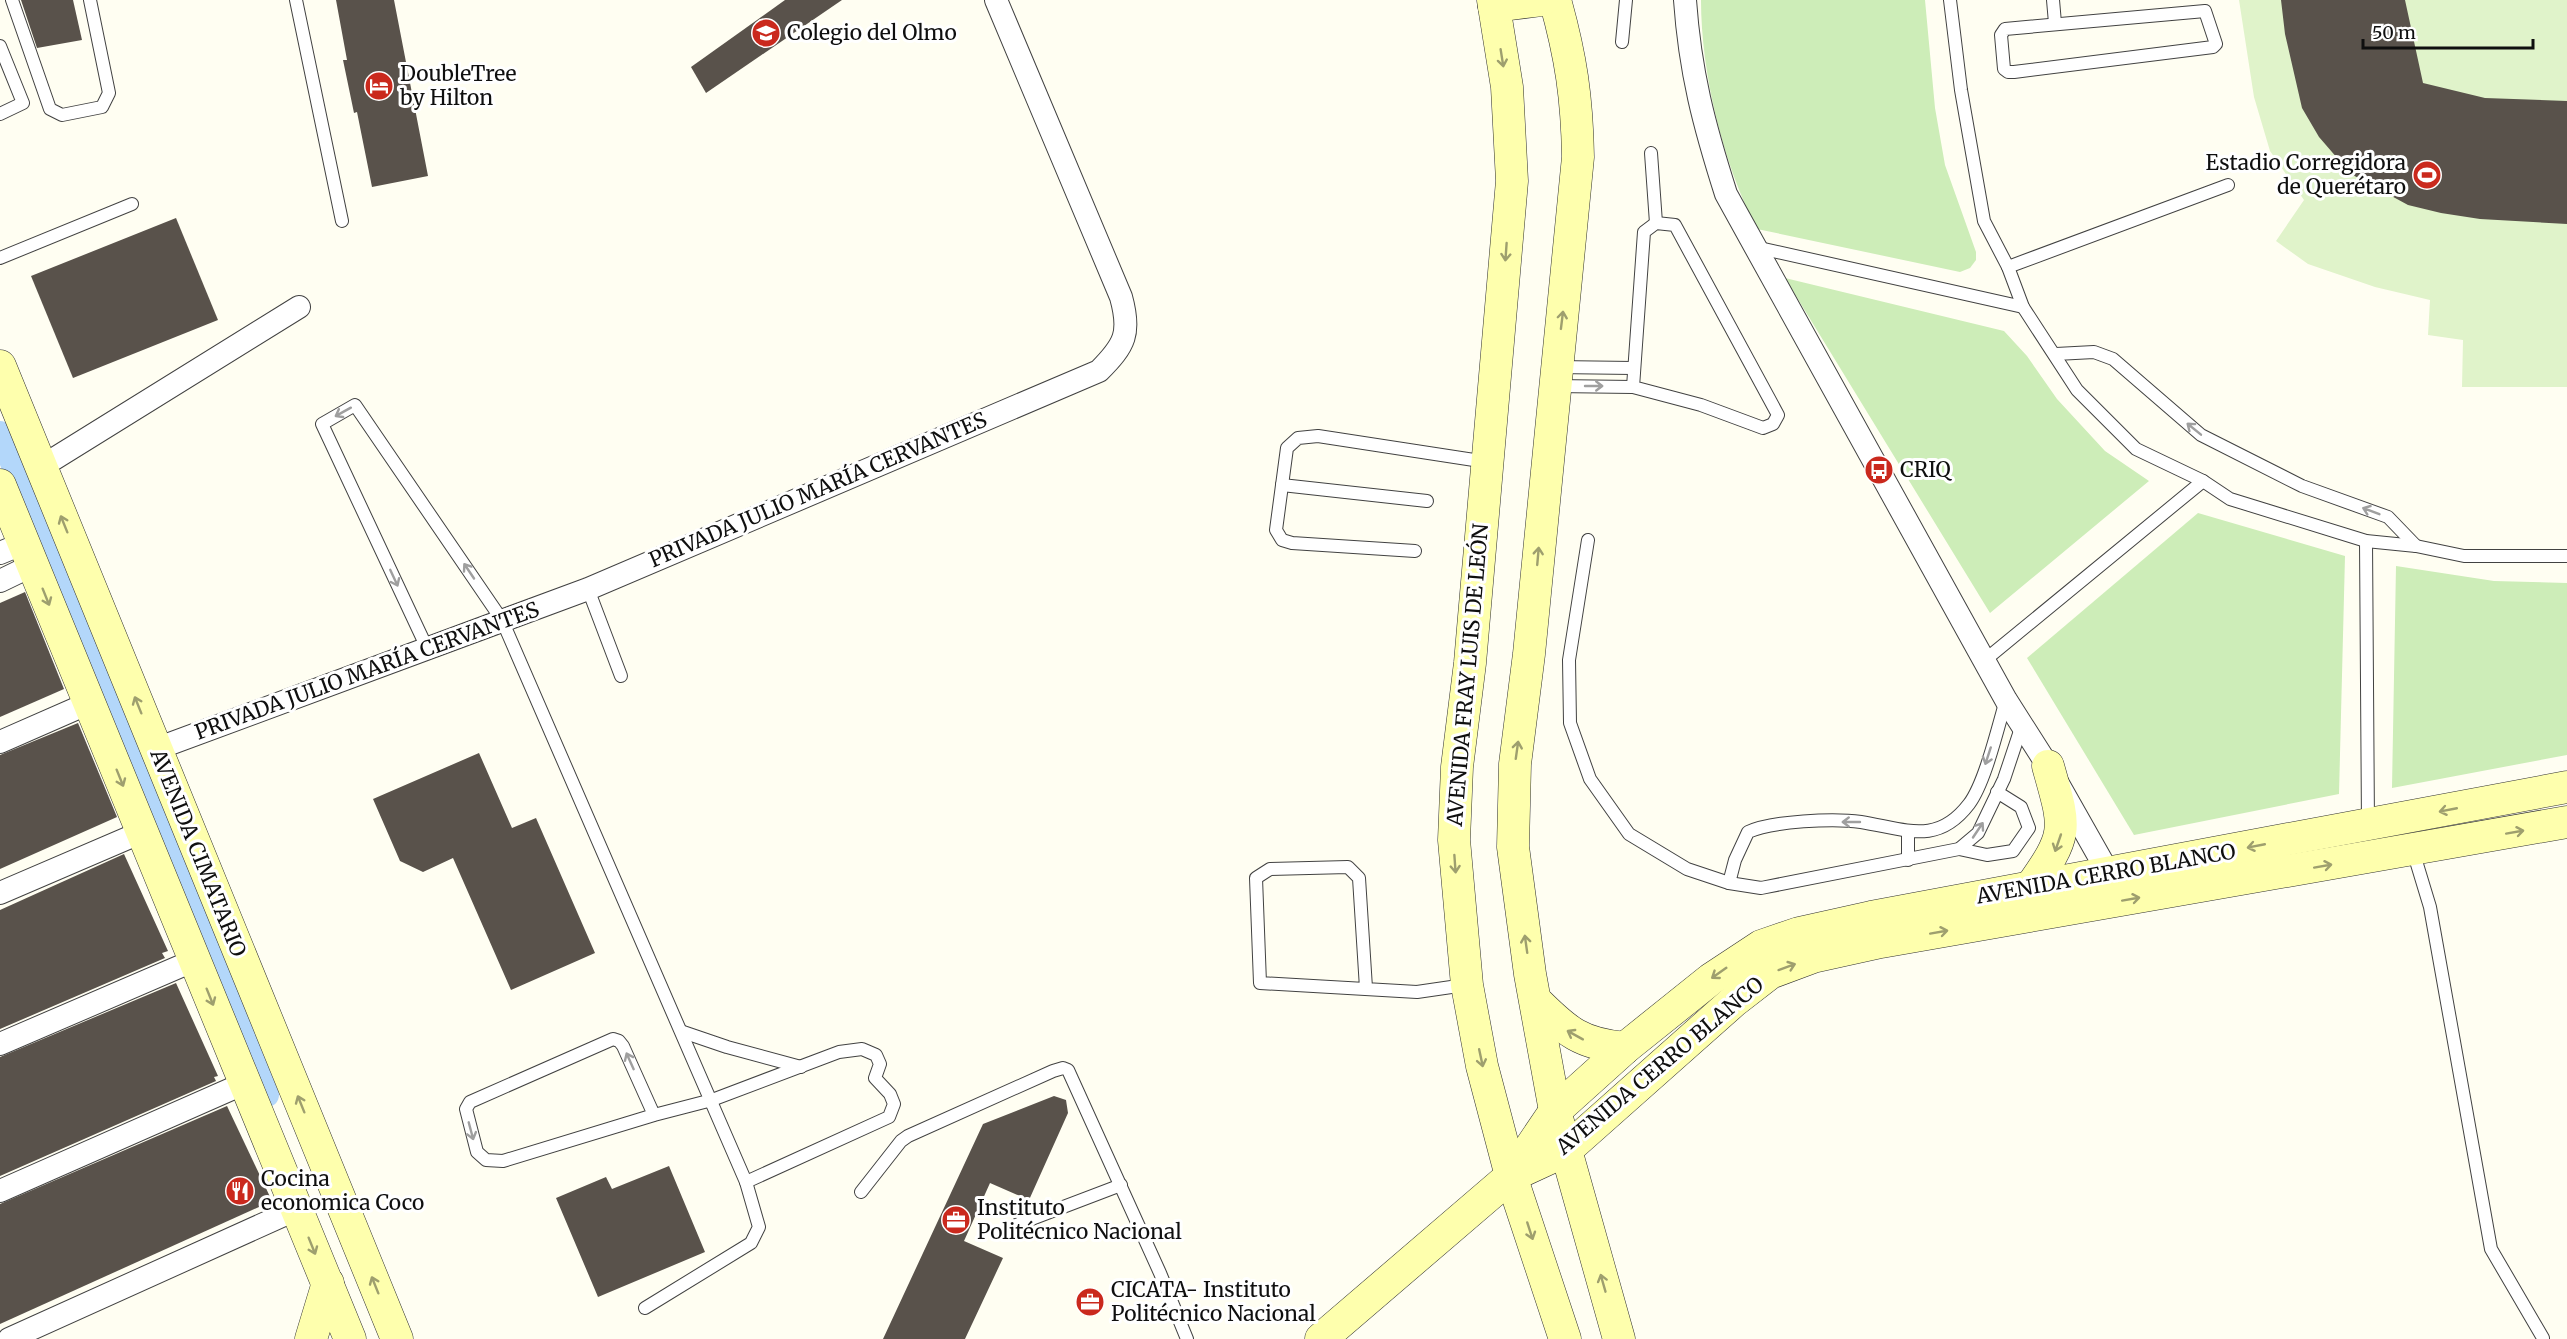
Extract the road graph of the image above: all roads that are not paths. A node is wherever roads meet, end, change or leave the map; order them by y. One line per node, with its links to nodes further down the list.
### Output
1 (12, 0): 2 (lane)
2 (90, 0)
3 (296, 0): 19 (lane)
4 (996, 0): 44 (street, PRIVADA JULIO MARÍA CERVANTES)
5 (1542, 0): 11 (main road)
6 (1555, 0): 29 (main road, one-way to 6)
7 (1626, 0): 13 (lane)
8 (1685, 0): 21 (street)
9 (1950, 0): 23 (lane)
10 (2053, 0): 12 (lane)
11 (1493, 3): 31 (main road, AVENIDA FRAY LUIS DE LEÓN, one-way to 31)
12 (2055, 23): 12 (lane)
13 (1622, 42)
14 (0, 46): 15 (lane)
15 (0, 114)
16 (1652, 153): 20 (lane)
17 (2228, 185): 23 (lane)
18 (132, 204): 22 (lane)
19 (342, 221)
20 (1656, 223): 28 (lane); 30 (lane)
21 (1754, 247): 25 (lane); 47 (street)
22 (0, 258)
23 (2008, 267): 25 (lane)
24 (299, 307): 32 (street)
25 (2023, 307): 26 (lane)
26 (2056, 354): 33 (lane); 39 (lane, one-way to 26)
27 (0, 366): 32 (main road, AVENIDA CIMATARIO)
28 (1633, 368): 29 (lane); 30 (lane)
29 (1555, 376): 30 (lane, one-way to 30); 71 (main road, one-way to 29)
30 (1633, 387)
31 (1487, 462): 35 (lane); 69 (main road, AVENIDA FRAY LUIS DE LEÓN, one-way to 69)
32 (41, 467): 53 (main road, AVENIDA CIMATARIO, one-way to 32)
33 (2203, 481): 38 (lane); 47 (lane)
34 (0, 485): 41 (main road, AVENIDA CIMATARIO)
35 (1282, 485): 36 (lane); 40 (lane)
36 (1427, 501)
37 (1588, 540): 65 (lane)
38 (2366, 541): 39 (lane); 58 (lane)
39 (2416, 546): 42 (lane)
40 (1416, 551)
41 (19, 554): 43 (street); 50 (main road, AVENIDA CIMATARIO, one-way to 50)
42 (2567, 556)
43 (0, 580)
44 (588, 589): 45 (street, PRIVADA JULIO MARÍA CERVANTES); 48 (lane)
45 (502, 620): 46 (street, PRIVADA JULIO MARÍA CERVANTES); 46 (lane, one-way to 46); 72 (lane)
46 (427, 648): 53 (street, PRIVADA JULIO MARÍA CERVANTES)
47 (1985, 660): 49 (street)
48 (621, 676)
49 (2007, 700): 51 (street); 60 (lane, one-way to 60)
50 (89, 703): 52 (street); 59 (main road, AVENIDA CIMATARIO, one-way to 59)
51 (2023, 724): 54 (street); 56 (lane)
52 (0, 742)
53 (156, 749): 94 (main road, AVENIDA CIMATARIO, one-way to 53)
54 (2048, 766): 64 (street); 66 (main road, one-way to 66)
55 (2567, 787): 58 (main road, AVENIDA CERRO BLANCO, one-way to 58)
56 (1997, 792): 61 (lane, one-way to 56); 61 (lane)
57 (2567, 822): 62 (main road, AVENIDA CERRO BLANCO, one-way to 57)
58 (2368, 826): 64 (main road, AVENIDA CERRO BLANCO, one-way to 64)
59 (142, 832): 67 (street); 68 (main road, AVENIDA CIMATARIO)
60 (1908, 833): 63 (lane); 65 (lane, one-way to 65)
61 (1959, 849): 63 (lane)
62 (2413, 851): 80 (main road, AVENIDA CERRO BLANCO, one-way to 62); 90 (lane)
63 (1908, 860): 65 (lane)
64 (2109, 874): 66 (main road, AVENIDA CERRO BLANCO)
65 (1729, 882)
66 (2030, 888): 74 (main road, AVENIDA CERRO BLANCO, one-way to 74)
67 (0, 893)
68 (195, 960): 73 (street); 76 (main road, AVENIDA CIMATARIO, one-way to 76)
69 (1467, 985): 70 (lane); 81 (main road, AVENIDA FRAY LUIS DE LEÓN, one-way to 81)
70 (1366, 988): 70 (lane)
71 (1536, 1001): 74 (main road, one-way to 71); 78 (main road)
72 (683, 1032): 75 (lane); 77 (lane)
73 (0, 1044)
74 (1625, 1048): 78 (main road, AVENIDA CERRO BLANCO)
75 (801, 1066): 77 (lane); 82 (lane)
76 (245, 1083): 84 (street); 86 (main road, AVENIDA CIMATARIO)
77 (712, 1100): 79 (lane); 82 (lane)
78 (1555, 1111): 80 (main road); 81 (main road, AVENIDA CERRO BLANCO)
79 (654, 1115): 79 (lane, one-way to 79)
80 (1565, 1151): 81 (main road, AVENIDA CERRO BLANCO); 98 (main road, one-way to 80)
81 (1511, 1176): 96 (main road); 97 (main road, AVENIDA FRAY LUIS DE LEÓN, one-way to 97)
82 (746, 1182): 89 (lane)
83 (1121, 1185): 85 (lane); 87 (lane); 95 (lane)
84 (0, 1191)
85 (861, 1192)
86 (297, 1209): 88 (main road, AVENIDA CIMATARIO, one-way to 88); 91 (street)
87 (1016, 1225)
88 (327, 1283): 92 (main road); 93 (main road, AVENIDA CIMATARIO)
89 (645, 1308)
90 (2543, 1338)
91 (9, 1339)
92 (311, 1339)
93 (350, 1339)
94 (397, 1339)
95 (1187, 1339)
96 (1321, 1339)
97 (1565, 1339)
98 (1619, 1339)

